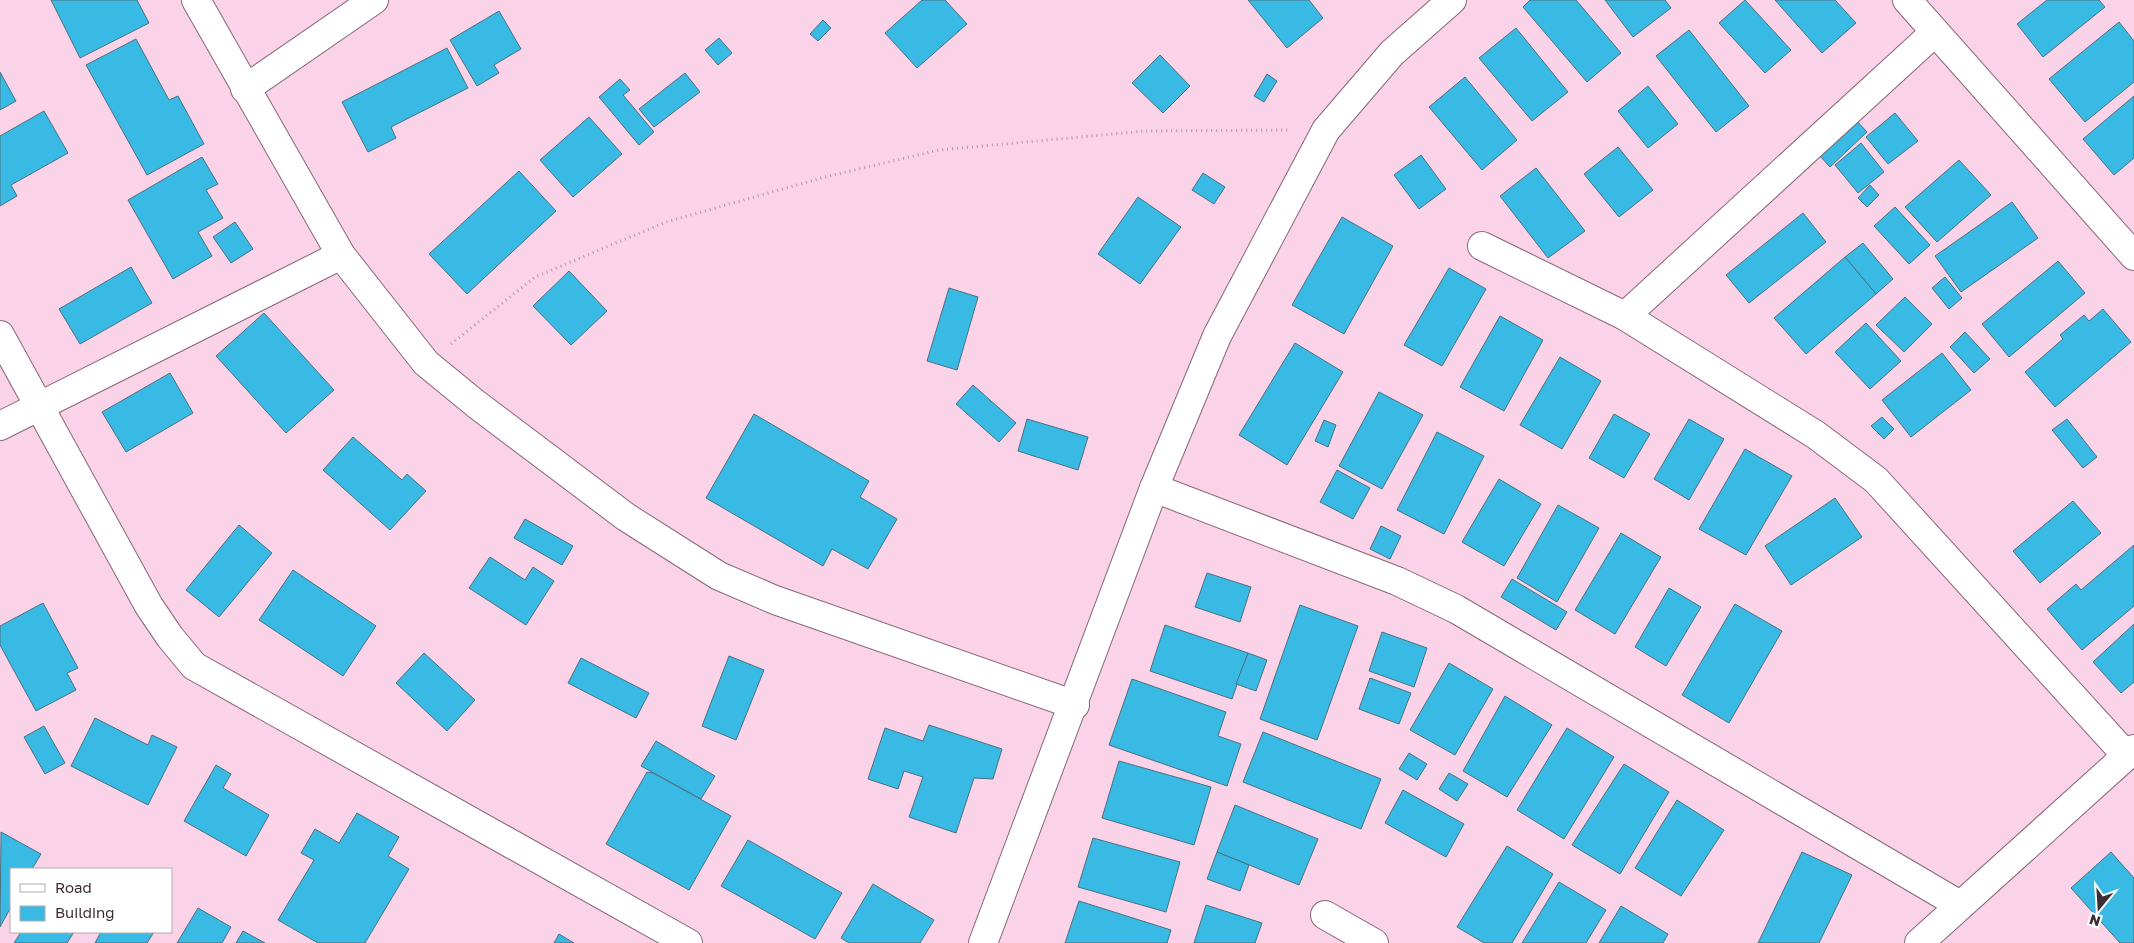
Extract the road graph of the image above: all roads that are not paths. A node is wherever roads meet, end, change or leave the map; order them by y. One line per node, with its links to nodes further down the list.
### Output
1 (196, 0): 6 (street)
2 (374, 0): 6 (street)
3 (1452, 0): 14 (street)
4 (1907, 0): 5 (street)
5 (1934, 33): 9 (street); 10 (street)
6 (245, 90): 8 (street)
7 (1482, 246): 10 (street)
8 (341, 255): 12 (street); 15 (street)
9 (2134, 256)
10 (1625, 316): 16 (street)
11 (0, 335): 12 (street)
12 (39, 405): 13 (street); 19 (street)
13 (0, 426)
14 (1154, 488): 15 (street); 17 (street)
15 (1074, 704): 20 (street)
16 (2130, 752): 17 (street)
17 (1960, 905): 22 (street)
18 (1324, 915): 21 (street)
19 (688, 943)
20 (983, 943)
21 (1374, 943)
22 (1919, 943)

